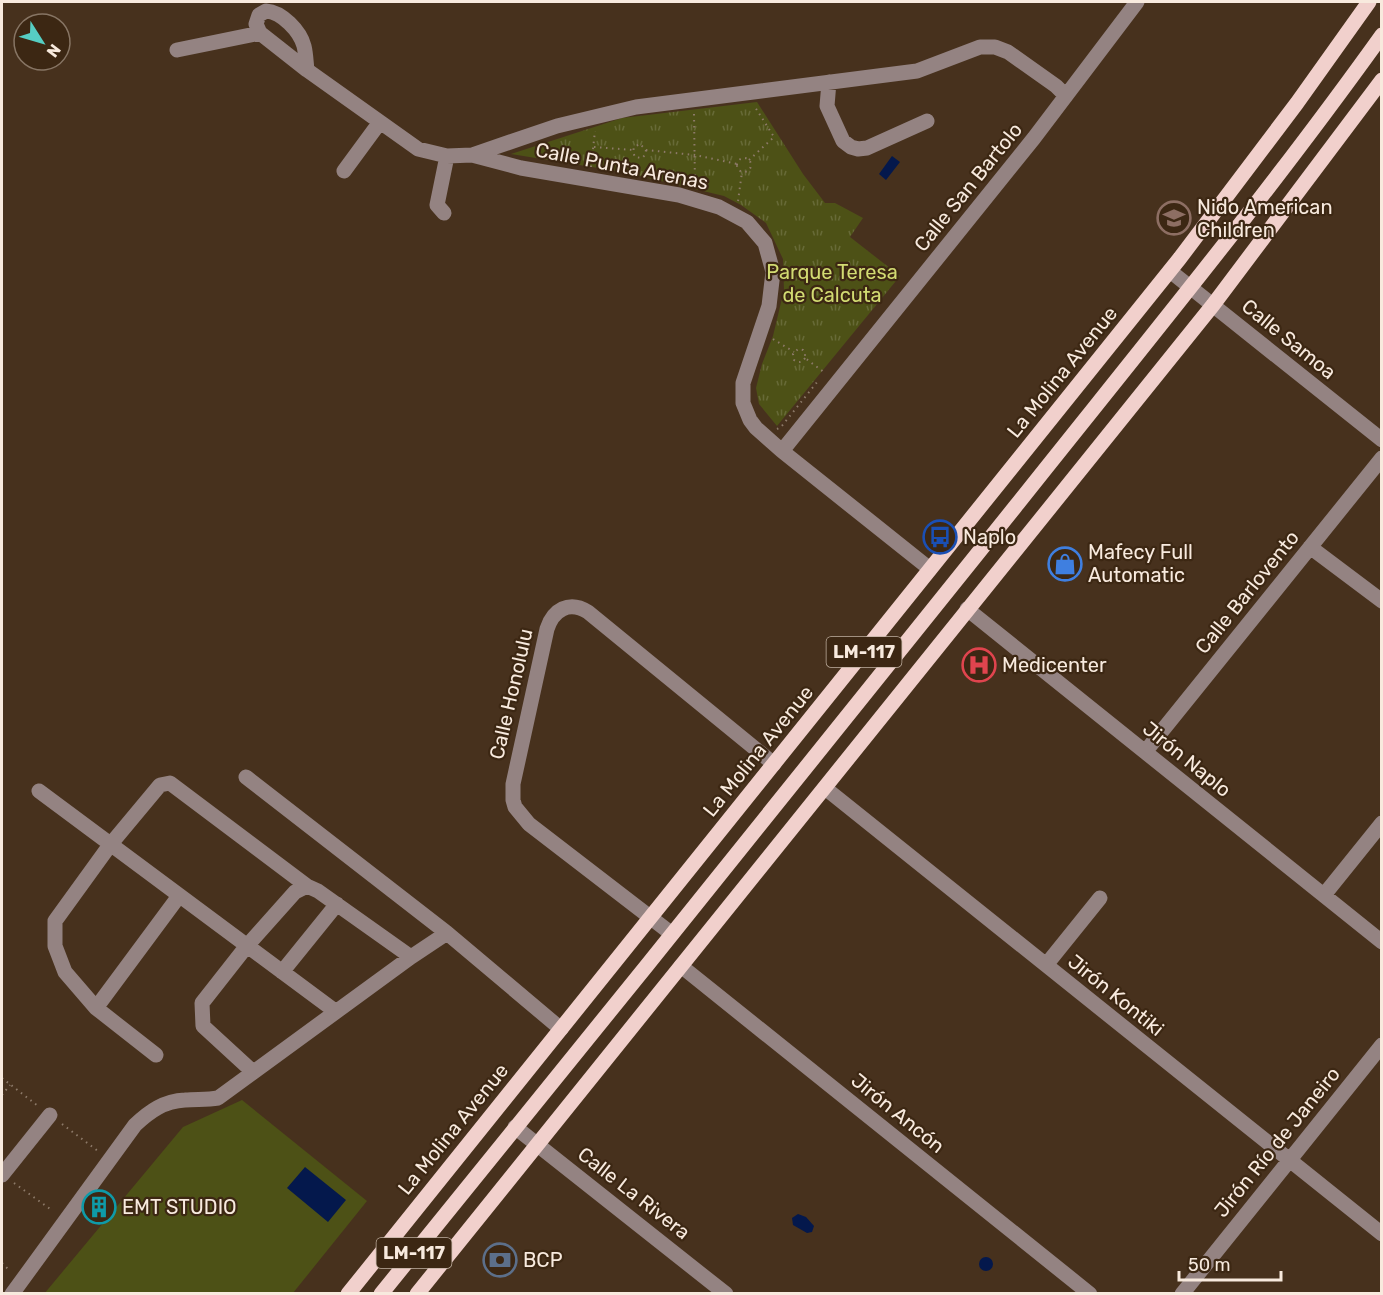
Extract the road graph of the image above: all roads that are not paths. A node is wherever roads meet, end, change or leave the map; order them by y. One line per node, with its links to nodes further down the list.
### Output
1 (1137, 2): 10 (street, Calle San Bartolo)
2 (1364, 5): 17 (main road, La Molina Avenue / LM-117)
3 (264, 7): 4 (street); 7 (street)
4 (260, 33): 6 (street); 7 (street, Calle Punta Arenas)
5 (1382, 35): 18 (main road, LM-117)
6 (177, 50)
7 (307, 70): 12 (street, Calle Punta Arenas)
8 (1382, 80): 19 (main road, LM-117)
9 (829, 82): 10 (street, Calle Punta Arenas); 11 (street); 13 (street, Calle Punta Arenas)
10 (1066, 96): 21 (street, Calle San Bartolo)
11 (927, 121)
12 (380, 122): 14 (street, Calle Punta Arenas); 15 (street)
13 (472, 155): 14 (street, Calle Punta Arenas); 21 (street, Calle Punta Arenas)
14 (447, 156): 16 (street)
15 (344, 171)
16 (444, 213)
17 (1170, 271): 18 (street, Calle Samoa); 24 (main road, La Molina Avenue / LM-117)
18 (1191, 287): 19 (street, Calle Samoa); 41 (main road, LM-117)
19 (1213, 305): 20 (street, Calle Samoa); 26 (main road, LM-117)
20 (1382, 440)
21 (782, 451): 24 (street, Calle Punta Arenas)
22 (1382, 458): 23 (street, Calle Barlovento)
23 (1310, 547): 25 (street); 27 (street, Calle Barlovento)
24 (930, 568): 28 (main road, La Molina Avenue / LM-117)
25 (1382, 602)
26 (967, 609): 27 (street, Jirón Naplo); 30 (main road, LM-117)
27 (1145, 752): 35 (street, Jirón Naplo)
28 (774, 764): 39 (main road, La Molina Avenue / LM-117); 39 (street, Calle Honolulu)
29 (246, 777): 40 (street)
30 (825, 788): 45 (street, Jirón Kontiki); 46 (main road, LM-117)
31 (39, 792): 33 (street)
32 (1382, 823): 35 (street)
33 (110, 845): 34 (street); 36 (street); 48 (street)
34 (307, 886): 38 (street); 43 (street)
35 (1324, 895): 42 (street, Jirón Naplo)
36 (179, 896): 43 (street); 48 (street)
37 (1100, 898): 45 (street)
38 (338, 904): 44 (street); 47 (street)
39 (651, 918): 41 (street, Calle Honolulu); 50 (main road, La Molina Avenue / LM-117)
40 (447, 933): 44 (street); 50 (street)
41 (672, 934): 55 (main road, LM-117)
42 (1382, 942)
43 (246, 947): 47 (street); 53 (street)
44 (411, 957): 49 (street)
45 (1046, 965): 57 (street, Jirón Kontiki)
46 (681, 966): 56 (main road, LM-117); 67 (street, Jirón Ancón)
47 (282, 972): 49 (street)
48 (96, 1008): 52 (street)
49 (335, 1011): 53 (street)
50 (561, 1029): 59 (main road, La Molina Avenue / LM-117)
51 (1382, 1045): 57 (street, Jirón Río de Janeiro)
52 (156, 1055)
53 (252, 1071): 62 (street)
54 (50, 1115): 58 (street)
55 (515, 1127): 56 (street, Calle La Rivera); 60 (main road, LM-117)
56 (538, 1145): 65 (main road, LM-117); 66 (street, Calle La Rivera)
57 (1289, 1160): 61 (street, Jirón Kontiki); 68 (street, Jirón Río de Janeiro)
58 (2, 1174)
59 (436, 1183): 60 (main road); 63 (main road, La Molina Avenue / LM-117)
60 (446, 1213): 64 (main road, LM-117)
61 (1382, 1234)
62 (12, 1293)
63 (348, 1293)
64 (381, 1293)
65 (417, 1293)
66 (726, 1293)
67 (1090, 1293)
68 (1182, 1293)

